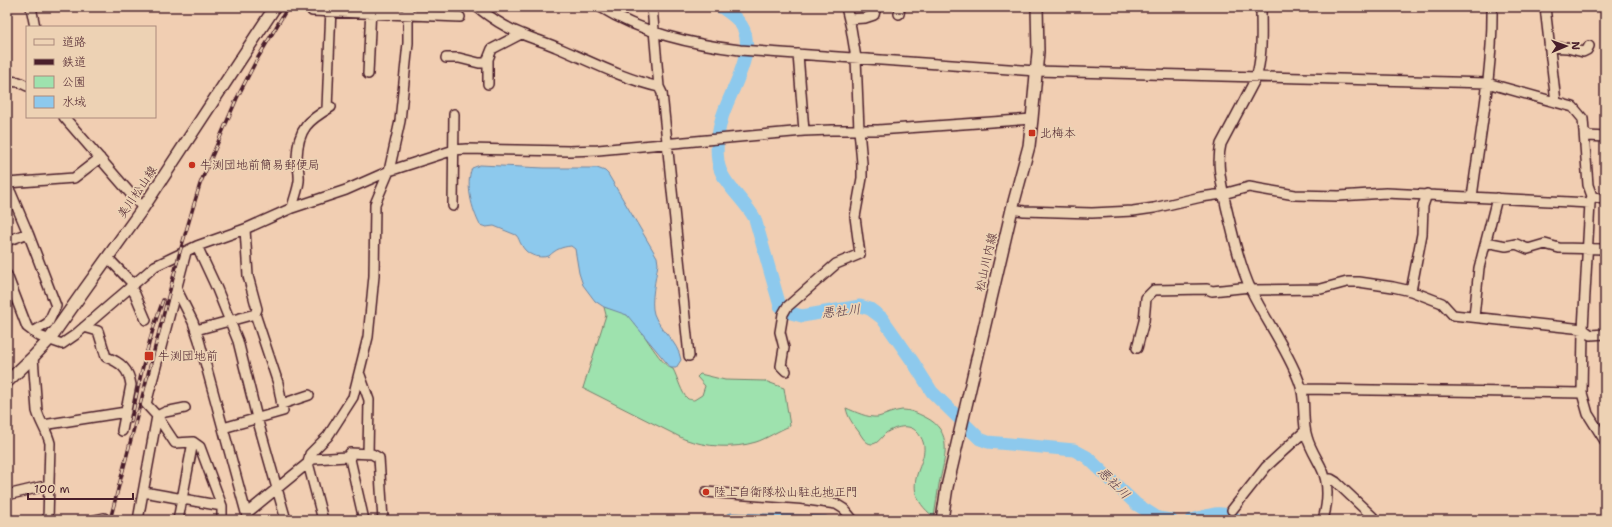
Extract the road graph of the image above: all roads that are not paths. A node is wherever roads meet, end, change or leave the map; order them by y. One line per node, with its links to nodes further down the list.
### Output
1 (31, 7): 18 (street)
2 (275, 7): 56 (main road, 美川松山線)
3 (477, 7): 20 (street)
4 (600, 7): 19 (street)
5 (652, 7): 19 (street)
6 (846, 7): 17 (street)
7 (876, 7): 17 (street)
8 (1037, 7): 27 (main road, 松山川内線)
9 (1261, 7): 29 (street)
10 (1492, 7): 31 (street)
11 (1545, 7): 22 (street)
12 (331, 10): 13 (street); 14 (street); 57 (street)
13 (371, 10): 15 (street); 28 (street)
14 (312, 11)
15 (408, 11): 16 (street); 46 (street)
16 (460, 17)
17 (849, 19): 25 (street)
18 (35, 26)
19 (655, 32): 23 (street); 34 (street)
20 (521, 34): 26 (street); 34 (street)
21 (1589, 46): 22 (street)
22 (1549, 47): 35 (street)
23 (798, 54): 25 (street); 40 (street)
24 (446, 58): 26 (street)
25 (856, 58): 27 (street); 39 (street)
26 (488, 63): 32 (street)
27 (1036, 71): 29 (street); 38 (main road, 松山川内線)
28 (368, 74)
29 (1256, 78): 31 (street); 49 (street)
30 (7, 81): 33 (street)
31 (1487, 83): 35 (street); 51 (street)
32 (488, 84)
33 (26, 86)
34 (659, 88): 43 (street)
35 (1556, 102): 41 (street)
36 (454, 114): 44 (street)
37 (65, 118): 45 (street)
38 (1032, 119): 39 (street); 58 (main road, 松山川内線)
39 (859, 130): 40 (street); 86 (street)
40 (804, 131): 43 (street)
41 (1585, 133): 42 (street); 53 (street)
42 (1605, 137)
43 (666, 144): 44 (street); 84 (street)
44 (454, 150): 46 (street); 55 (street)
45 (100, 158): 47 (street); 56 (street)
46 (389, 171): 57 (street); 87 (street)
47 (7, 183)
48 (7, 187): 60 (street)
49 (1223, 194): 50 (street); 58 (street); 71 (street)
50 (1426, 194): 51 (street); 72 (street)
51 (1472, 197): 52 (street)
52 (1497, 198): 53 (street); 62 (street)
53 (1591, 200): 54 (street); 64 (street)
54 (1605, 200)
55 (453, 206)
56 (143, 208): 67 (main road, 美川松山線)
57 (292, 208): 59 (street)
58 (1012, 209): 125 (main road, 松山川内線)
59 (245, 229): 63 (street); 73 (street)
60 (28, 233): 61 (street); 80 (street)
61 (7, 241)
62 (1486, 242): 64 (street); 74 (street)
63 (197, 246): 66 (street); 76 (street)
64 (1587, 249): 65 (street); 79 (street)
65 (1605, 249)
66 (186, 252): 69 (street); 70 (street)
67 (108, 258): 69 (street); 82 (main road, 美川松山線)
68 (7, 275): 80 (street)
69 (132, 286): 75 (street); 77 (street)
70 (176, 288): 78 (street); 95 (street)
71 (1251, 289): 72 (street); 83 (street); 89 (street)
72 (1410, 291): 74 (street)
73 (255, 314): 76 (street); 92 (street)
74 (1474, 317): 79 (street)
75 (146, 320)
76 (231, 321): 78 (street); 96 (street)
77 (84, 327): 82 (street); 94 (street)
78 (196, 330): 98 (street)
79 (1583, 330): 81 (street); 90 (street)
80 (33, 332): 82 (street)
81 (1605, 334)
82 (49, 340): 85 (main road, 美川松山線)
83 (1137, 348)
84 (689, 356)
85 (33, 358): 88 (main road, 美川松山線); 97 (street)
86 (786, 371)
87 (360, 375): 103 (street); 105 (street)
88 (7, 382)
89 (1302, 389): 90 (street); 100 (street)
90 (1582, 393): 101 (street)
91 (309, 395): 92 (street)
92 (282, 404): 96 (street)
93 (185, 408): 95 (street)
94 (126, 412): 97 (street); 99 (street)
95 (157, 416): 102 (street); 109 (street)
96 (257, 418): 98 (street); 108 (street)
97 (43, 425): 107 (street)
98 (222, 428): 115 (street)
99 (122, 431)
100 (1305, 431): 106 (street); 114 (street)
101 (1605, 441)
102 (193, 442): 112 (street); 113 (street)
103 (368, 454): 104 (street); 123 (street)
104 (347, 457): 105 (street); 122 (street)
105 (308, 463): 108 (street); 121 (street)
106 (1326, 479): 126 (street); 127 (street)
107 (49, 485): 111 (street); 116 (street)
108 (277, 487): 115 (street); 120 (street)
109 (144, 492): 112 (street); 117 (street)
110 (706, 492): 124 (street)
111 (7, 495)
112 (183, 499): 113 (street); 118 (street)
113 (222, 506): 119 (street)
114 (1232, 510)
115 (247, 517)
116 (46, 519)
117 (138, 520)
118 (178, 520)
119 (222, 520)
120 (286, 520)
121 (323, 520)
122 (364, 520)
123 (383, 520)
124 (853, 520)
125 (942, 520)
126 (1323, 520)
127 (1376, 520)

